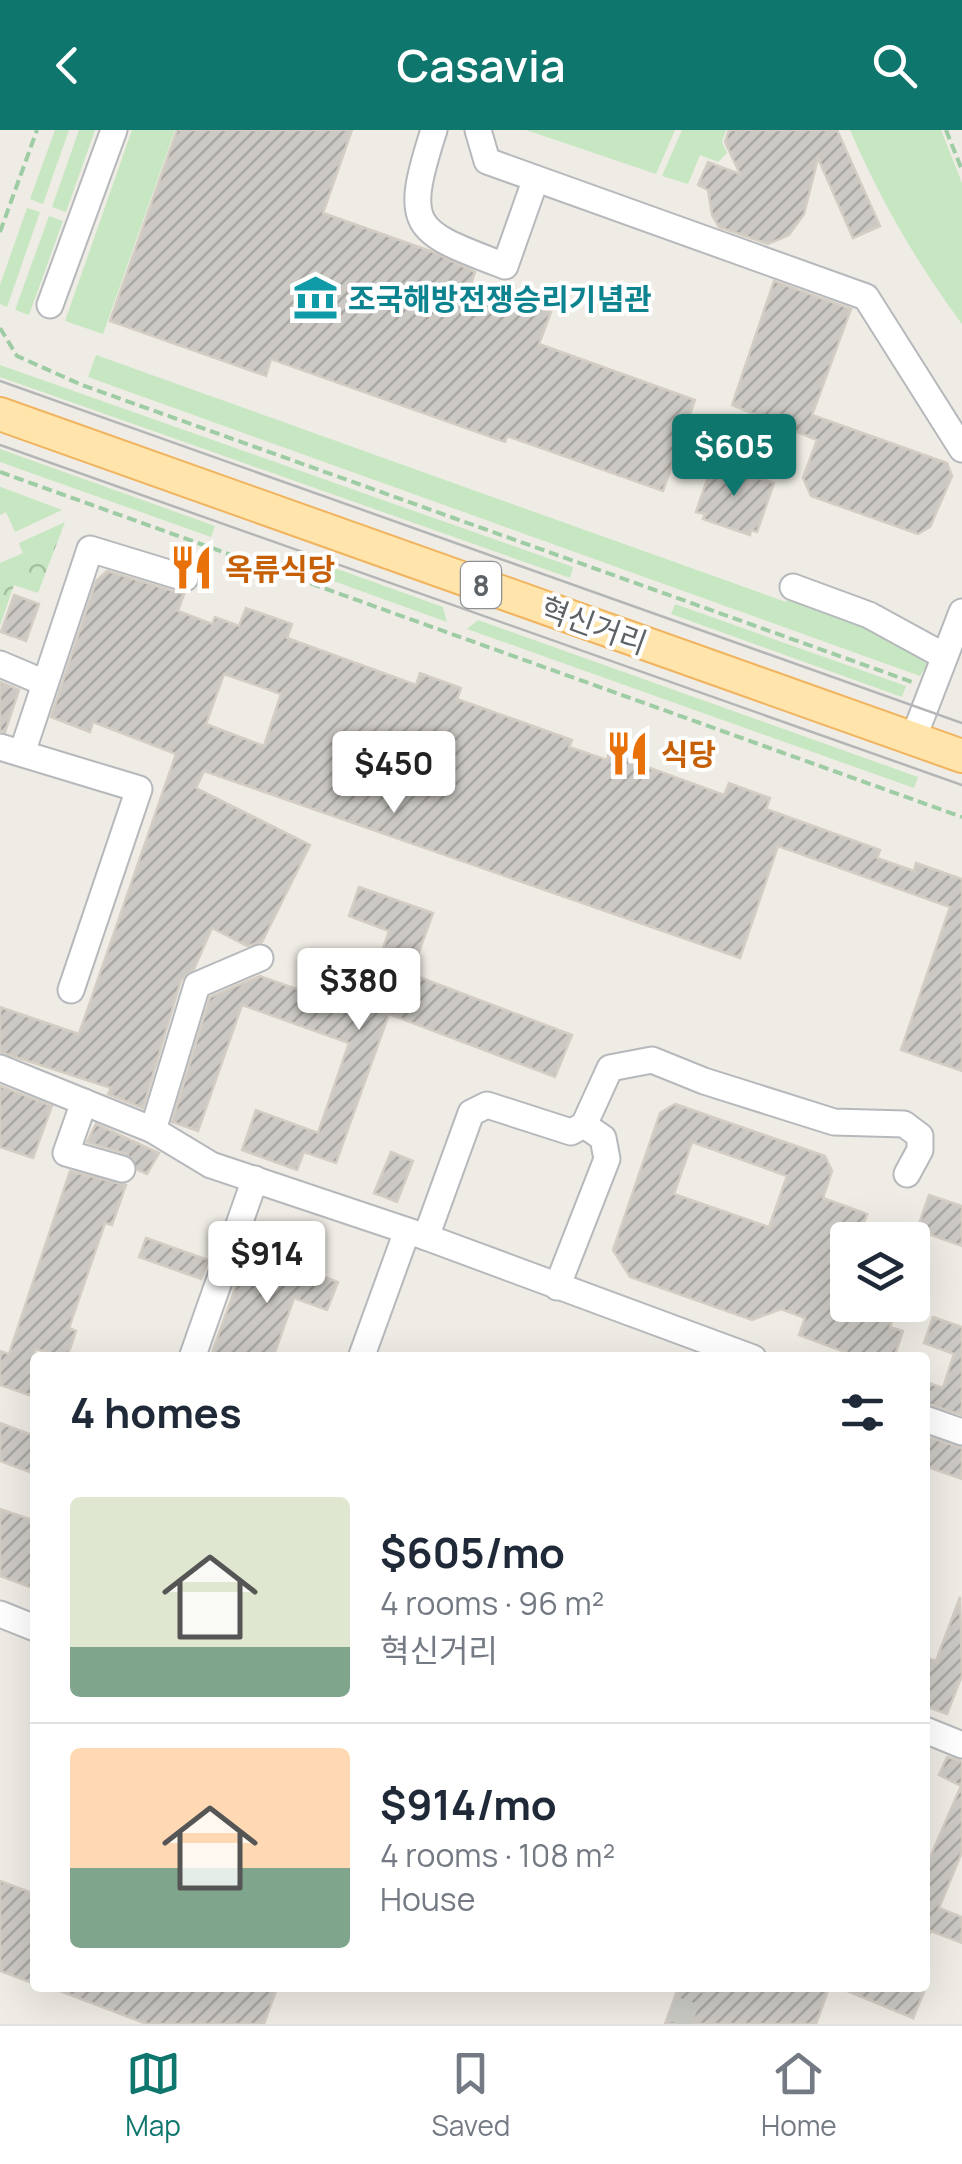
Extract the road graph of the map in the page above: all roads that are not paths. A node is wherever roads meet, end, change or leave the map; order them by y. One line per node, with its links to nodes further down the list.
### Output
1 (114, 130): 5 (street)
2 (434, 130): 4 (street)
3 (478, 130): 4 (street)
4 (535, 181): 7 (street)
5 (50, 305)
6 (0, 414): 14 (main road, 혁신거리 / 8)
7 (962, 449)
8 (186, 578): 13 (street)
9 (792, 586): 11 (street)
10 (962, 612): 11 (street)
11 (944, 656): 14 (street)
12 (0, 664): 13 (street)
13 (45, 682): 15 (street)
14 (913, 738): 16 (main road, 혁신거리 / 8)
15 (11, 750): 18 (street)
16 (962, 756)
17 (260, 958): 22 (street)
18 (70, 990)
19 (0, 1068): 20 (street)
20 (84, 1102): 22 (street); 23 (street)
21 (584, 1124): 24 (street); 26 (street); 27 (street)
22 (152, 1130): 25 (street)
23 (122, 1168)
24 (908, 1174)
25 (255, 1180): 26 (street); 28 (street)
26 (416, 1234): 27 (street); 29 (street)
27 (557, 1287): 30 (street)
28 (194, 1352)
29 (364, 1352)
30 (736, 1352)
31 (930, 1421): 32 (street)
32 (962, 1432)
33 (0, 1614): 34 (street)
34 (30, 1626)
35 (930, 1732): 36 (street)
36 (962, 1745)

